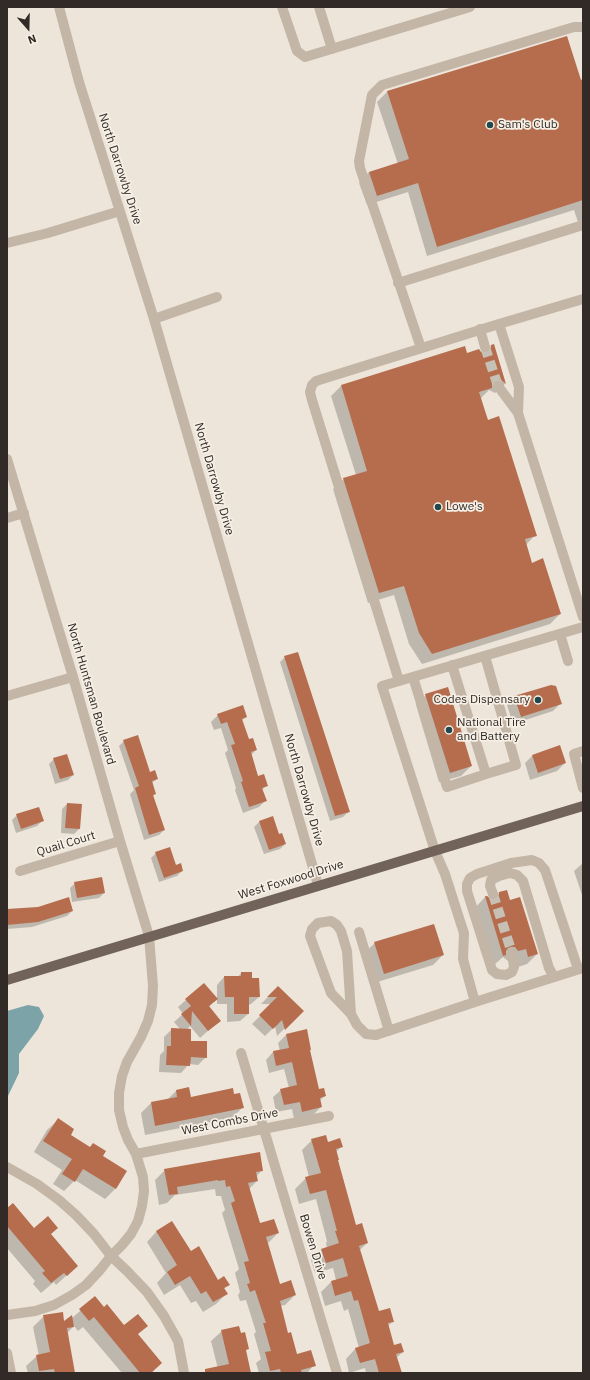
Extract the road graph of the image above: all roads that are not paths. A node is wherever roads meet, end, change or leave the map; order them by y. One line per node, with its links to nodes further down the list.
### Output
1 (59, 7): 7 (street, North Darrowby Drive)
2 (282, 7): 6 (street)
3 (319, 7): 6 (street)
4 (470, 7): 6 (street)
5 (583, 27): 10 (street)
6 (332, 48)
7 (120, 210): 9 (street); 13 (street, North Darrowby Drive)
8 (583, 225): 10 (street)
9 (7, 243)
10 (398, 283): 17 (street)
11 (217, 297): 13 (street)
12 (583, 299): 14 (street)
13 (154, 319): 41 (street, North Darrowby Drive)
14 (499, 324): 15 (street); 19 (street)
15 (480, 329): 16 (street); 17 (street)
16 (485, 347)
17 (421, 348): 31 (street)
18 (498, 386): 19 (street)
19 (518, 413): 23 (street)
20 (7, 459): 21 (street, North Huntsman Boulevard)
21 (24, 513): 22 (street); 29 (street, North Huntsman Boulevard)
22 (7, 518)
23 (583, 617)
24 (583, 627): 25 (street)
25 (560, 634): 26 (street); 27 (street)
26 (485, 656): 28 (street); 35 (street)
27 (568, 661)
28 (452, 665): 30 (street); 35 (street)
29 (73, 677): 32 (street); 38 (street, North Huntsman Boulevard)
30 (413, 677): 31 (street); 35 (street)
31 (400, 681): 39 (street)
32 (7, 696)
33 (583, 751): 34 (street)
34 (580, 767): 36 (street)
35 (486, 774)
36 (583, 788)
37 (583, 806): 39 (main road, West Foxwood Drive)
38 (120, 841): 40 (street, Quail Court); 44 (street, North Huntsman Boulevard)
39 (435, 850): 41 (main road, West Foxwood Drive); 49 (street)
40 (20, 871)
41 (318, 885): 44 (main road, West Foxwood Drive)
42 (493, 894): 47 (street)
43 (359, 932): 51 (street)
44 (149, 936): 48 (main road, West Foxwood Drive); 55 (street, North Huntsman Boulevard)
45 (512, 953): 46 (street)
46 (581, 969): 47 (street)
47 (554, 977): 49 (street)
48 (7, 980)
49 (475, 1002): 51 (street)
50 (351, 1014): 50 (street); 51 (street)
51 (389, 1031)
52 (241, 1053): 54 (street, Bowen Drive)
53 (329, 1116): 54 (street, West Combs Drive)
54 (264, 1128): 55 (street, West Combs Drive); 62 (street, Bowen Drive)
55 (136, 1154): 57 (street, North Huntsman Boulevard)
56 (7, 1167): 57 (street)
57 (111, 1256): 58 (street, North Huntsman Boulevard); 61 (street)
58 (7, 1316)
59 (7, 1353): 60 (street)
60 (11, 1373)
61 (184, 1373)
62 (337, 1373)

